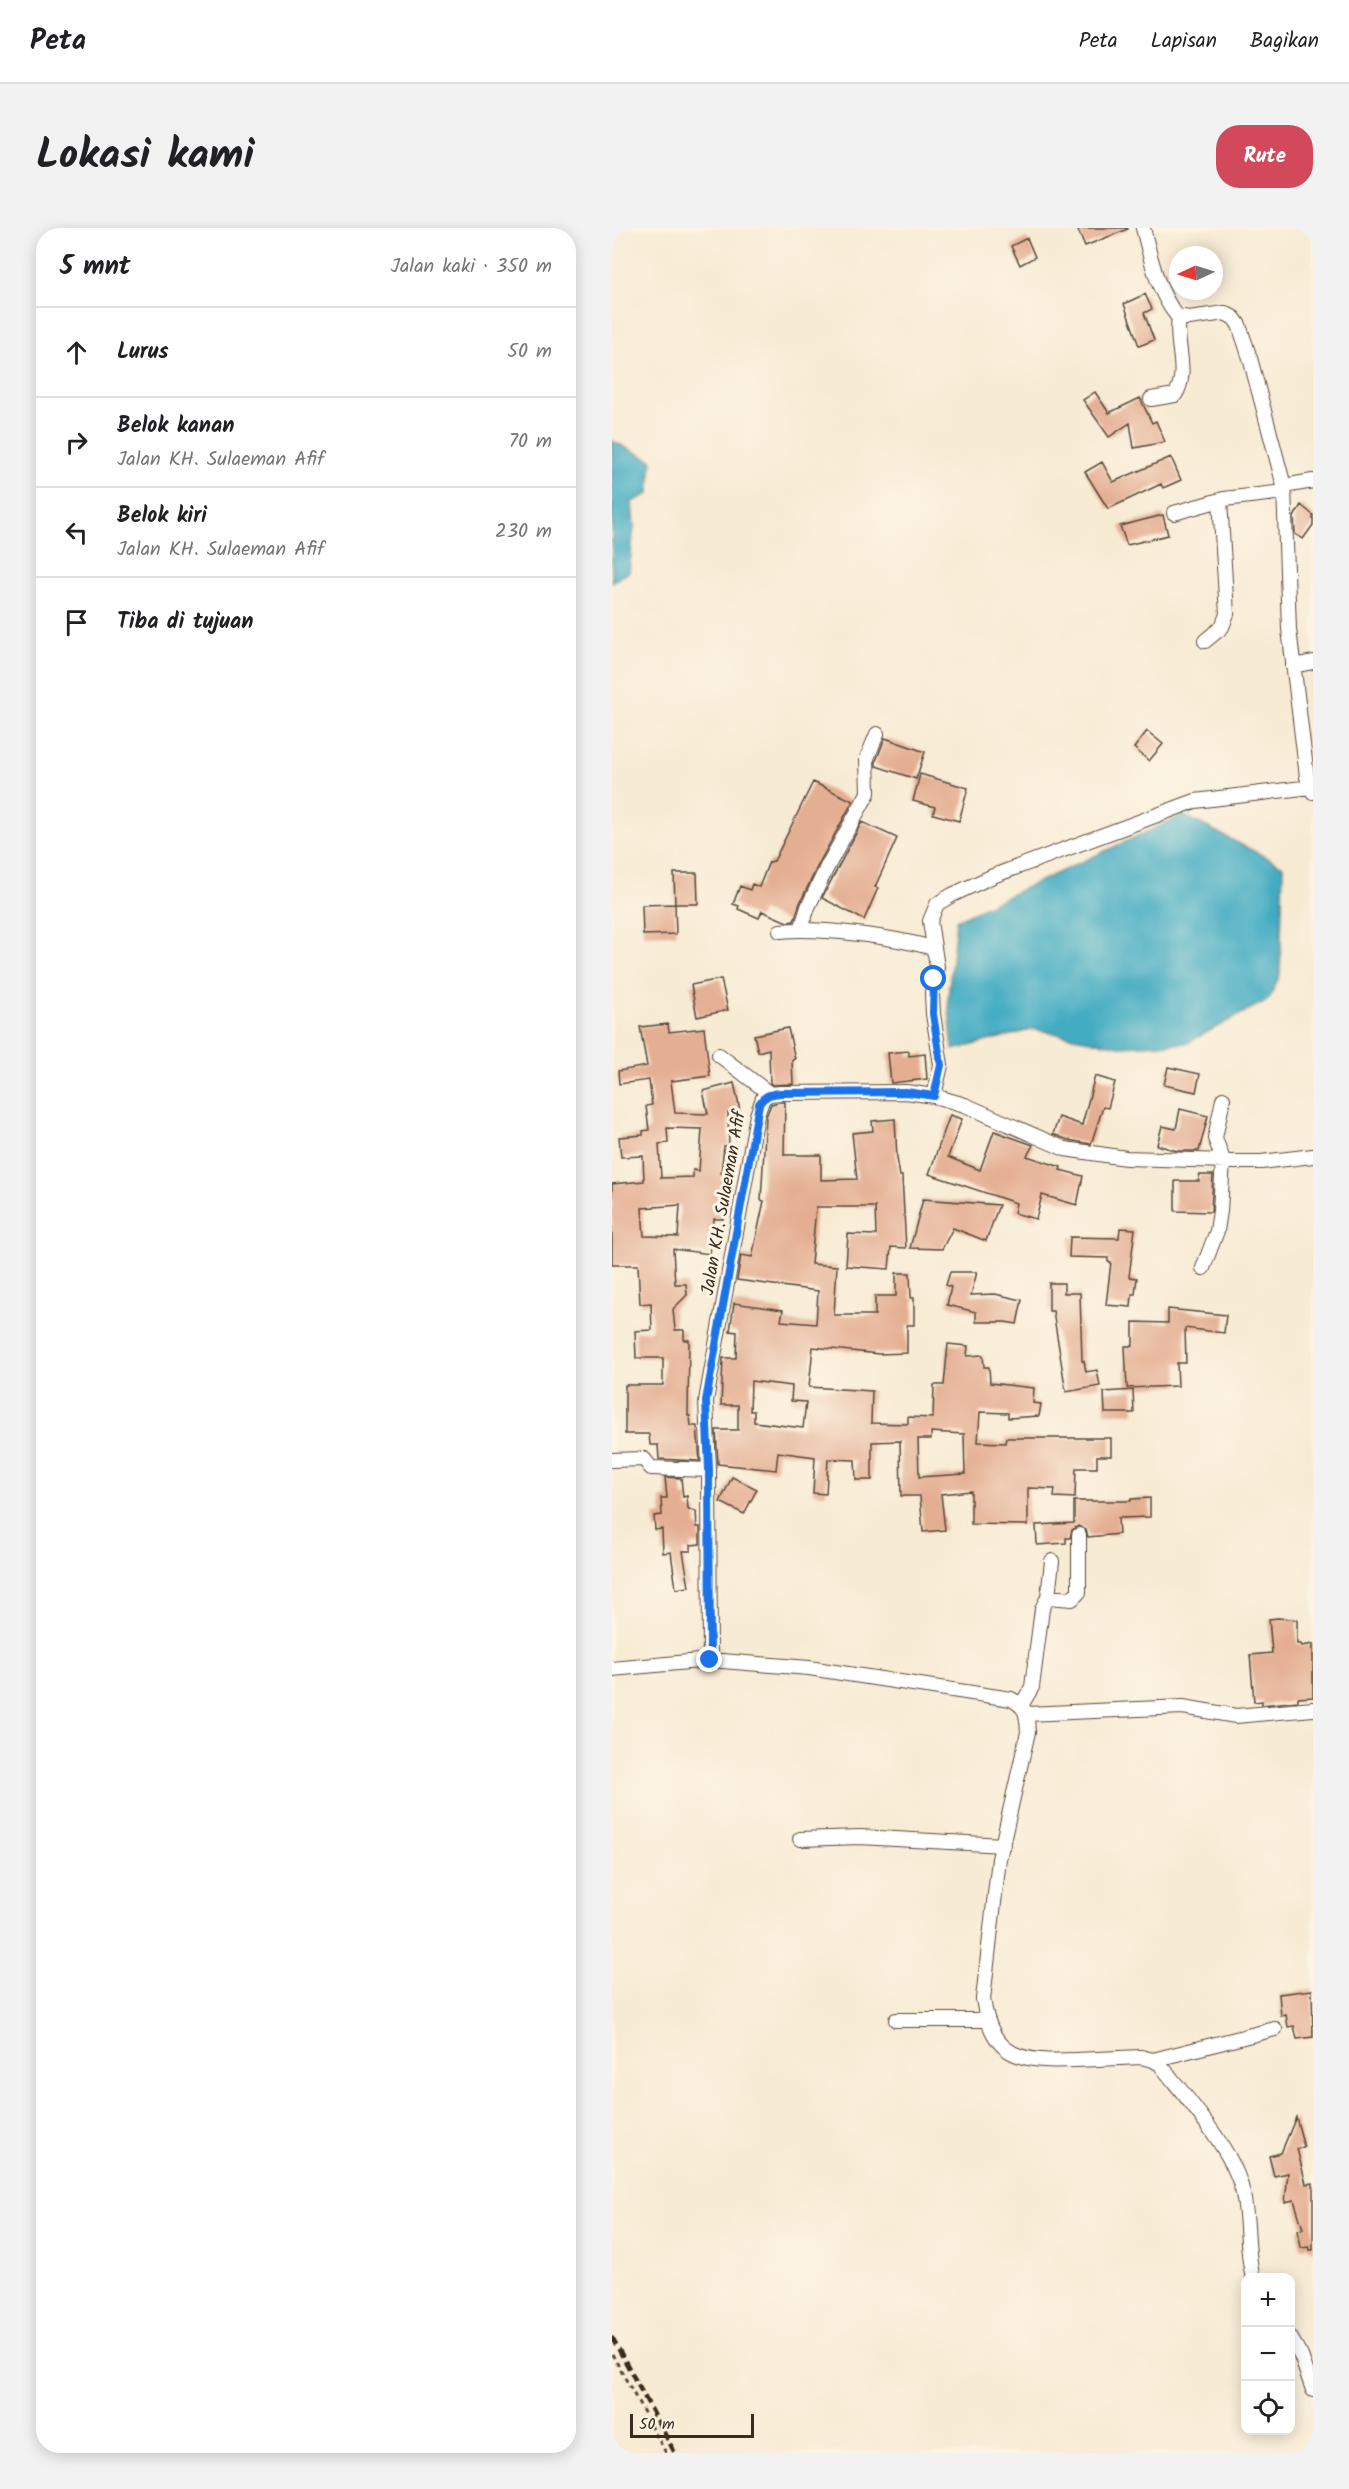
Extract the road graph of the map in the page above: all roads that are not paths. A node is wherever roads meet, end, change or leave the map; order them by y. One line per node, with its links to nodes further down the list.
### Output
1 (1143, 228): 2 (street)
2 (1179, 318): 3 (street); 5 (street)
3 (1151, 399)
4 (1313, 481): 5 (street)
5 (1284, 489): 6 (street); 10 (street)
6 (1220, 500): 7 (street); 8 (street)
7 (1174, 513)
8 (1204, 641)
9 (1313, 663): 10 (street)
10 (1293, 666): 12 (street)
11 (877, 734): 13 (street)
12 (1312, 789): 15 (street)
13 (801, 929): 14 (street); 15 (street)
14 (780, 931)
15 (933, 948): 18 (street)
16 (719, 1055): 17 (street)
17 (770, 1094): 18 (street); 24 (street, Jalan KH. Sulaeman Afif)
18 (934, 1096): 21 (street)
19 (1222, 1099): 21 (street)
20 (1313, 1156): 21 (street)
21 (1223, 1160): 22 (street)
22 (1203, 1268)
23 (612, 1460): 24 (street)
24 (709, 1470): 28 (street, Jalan KH. Sulaeman Afif)
25 (1079, 1535): 27 (street)
26 (1052, 1561): 27 (street)
27 (1048, 1597): 30 (street)
28 (710, 1660): 29 (street); 30 (street)
29 (612, 1669)
30 (1025, 1709): 31 (street); 33 (street)
31 (1313, 1709)
32 (800, 1839): 33 (street)
33 (1003, 1845): 35 (street)
34 (896, 2020): 35 (street)
35 (986, 2020): 37 (street)
36 (1275, 2029): 37 (street)
37 (1153, 2060): 38 (street)
38 (1253, 2273)
39 (1295, 2346): 40 (street)
40 (1313, 2390)

